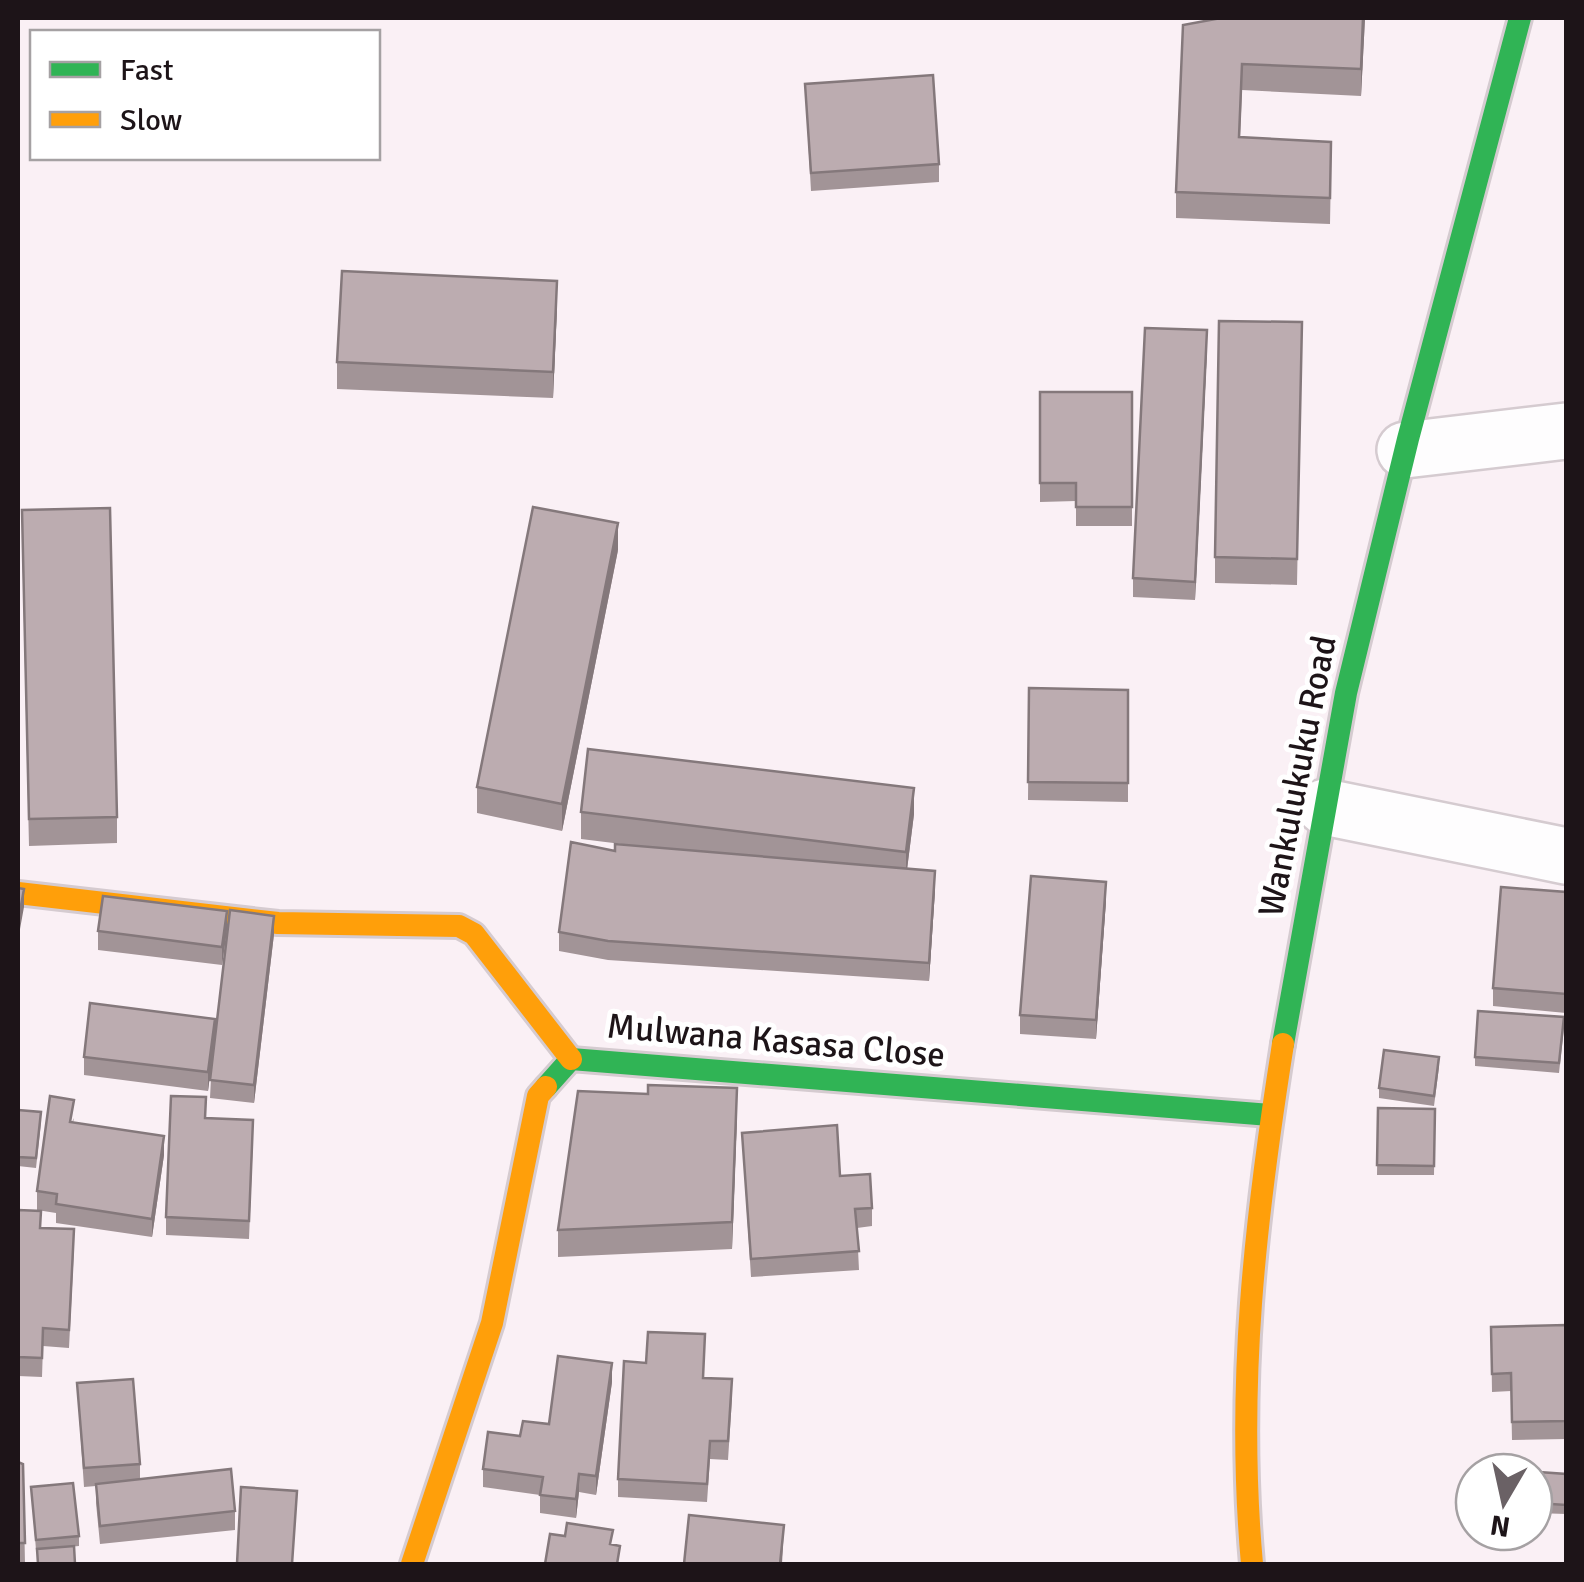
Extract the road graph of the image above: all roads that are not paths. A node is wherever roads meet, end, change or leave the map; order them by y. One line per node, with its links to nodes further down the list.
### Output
1 (1520, 18): 3 (street, Wankulukuku Road)
2 (1566, 432): 3 (street)
3 (1405, 450): 4 (street, Wankulukuku Road)
4 (1325, 806): 5 (street); 8 (street, Wankulukuku Road)
5 (1566, 856)
6 (18, 893): 7 (street)
7 (571, 1059): 8 (street, Mulwana Kasasa Close); 9 (street, Mulwana Kasasa Close)
8 (1270, 1115): 10 (street, Wankulukuku Road)
9 (412, 1564)
10 (1252, 1564)

